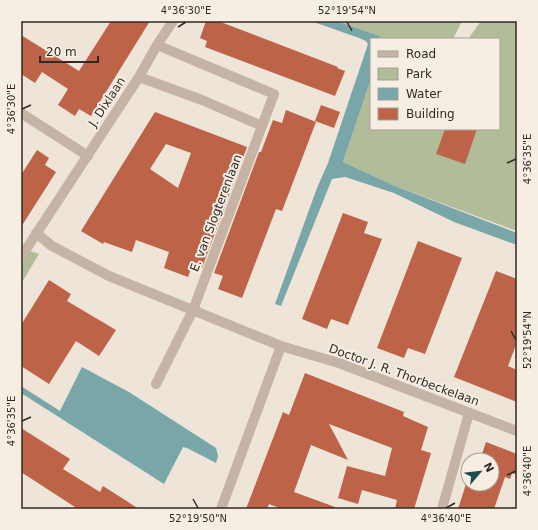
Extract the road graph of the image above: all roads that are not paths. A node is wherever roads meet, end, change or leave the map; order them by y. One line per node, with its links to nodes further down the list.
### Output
1 (173, 21): 2 (street, J. Dixlaan)
2 (157, 45): 3 (street, J. Dixlaan); 5 (street, E. van Slogterenlaan)
3 (139, 77): 5 (street); 6 (street, J. Dixlaan)
4 (21, 113): 6 (street)
5 (262, 126): 9 (street, E. van Slogterenlaan)
6 (88, 156): 7 (street, J. Dixlaan)
7 (36, 233): 8 (street, J. Dixlaan); 9 (street)
8 (21, 257)
9 (193, 310): 10 (street); 11 (street, E. van Slogterenlaan)
10 (281, 346): 12 (street, Doctor J. R. Thorbeckelaan); 14 (street)
11 (156, 384)
12 (469, 413): 13 (street, Doctor J. R. Thorbeckelaan); 15 (street)
13 (517, 431)
14 (222, 509)
15 (442, 509)

